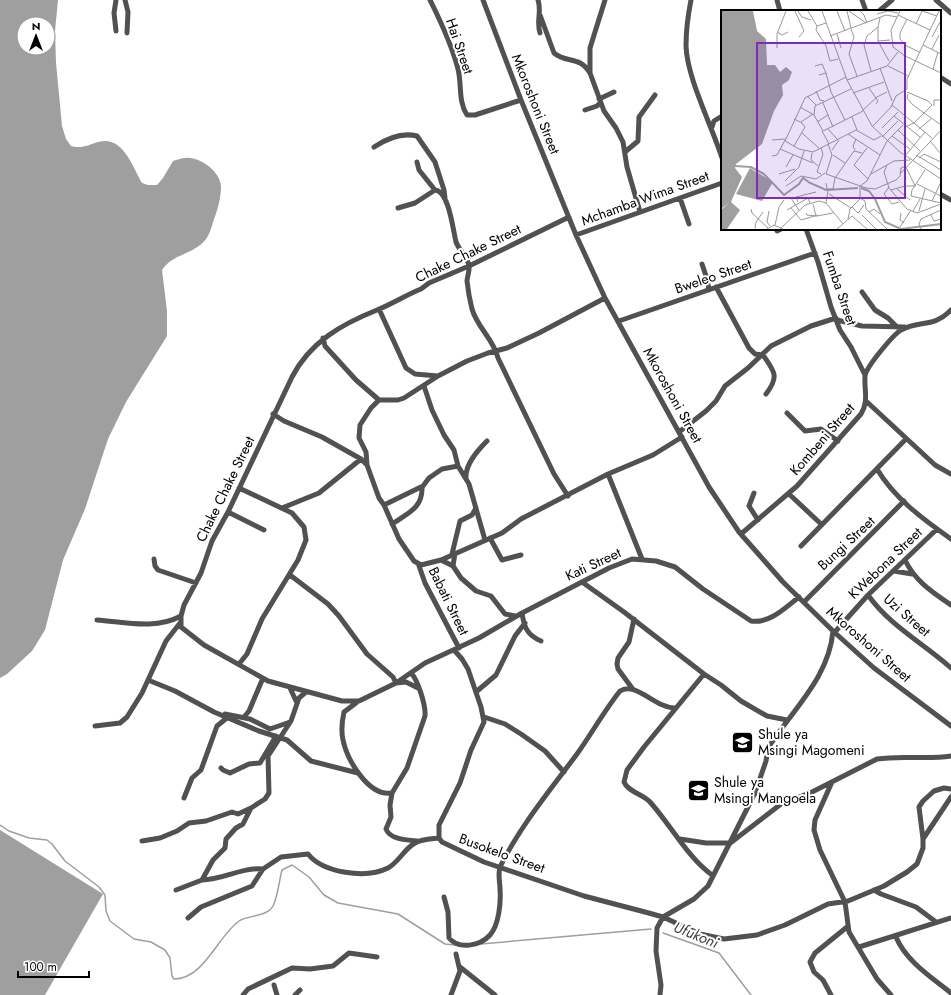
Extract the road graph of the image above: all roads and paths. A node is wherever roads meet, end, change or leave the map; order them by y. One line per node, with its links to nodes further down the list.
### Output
1 (116, 0): 17 (street)
2 (125, 0): 18 (street)
3 (430, 0): 27 (street, Hai Street)
4 (483, 0): 27 (street, Mkoroshoni Street)
5 (538, 0): 16 (street)
6 (604, 0): 20 (street)
7 (691, 0): 31 (street)
8 (777, 0): 12 (street)
9 (862, 0): 13 (street)
10 (892, 0): 14 (street)
11 (936, 0): 15 (street)
12 (780, 10)
13 (866, 10)
14 (880, 10)
15 (951, 13)
16 (540, 15): 19 (street); 21 (street)
17 (116, 31)
18 (127, 33)
19 (540, 33)
20 (590, 55): 21 (street); 22 (street)
21 (579, 61): 22 (street)
22 (590, 73): 28 (street)
23 (941, 78): 24 (street)
24 (951, 84)
25 (614, 92): 28 (street)
26 (655, 95): 33 (street)
27 (521, 100): 44 (street, Mkoroshoni Street)
28 (599, 104): 29 (street); 33 (street)
29 (585, 110)
30 (721, 117): 31 (street)
31 (712, 128): 34 (street)
32 (374, 147): 40 (street)
33 (624, 152): 43 (street)
34 (721, 155)
35 (417, 162): 37 (street)
36 (721, 183): 39 (street, Mchamba Wima Street)
37 (435, 190): 40 (street); 42 (street)
38 (941, 195): 41 (street)
39 (680, 198): 43 (street, Mchamba Wima Street); 45 (street)
40 (445, 200): 50 (street)
41 (951, 200)
42 (398, 208)
43 (640, 212): 47 (street, Mchamba Wima Street)
44 (570, 217): 47 (street, Mkoroshoni Street); 50 (street, Chake Chake Street)
45 (689, 224)
46 (806, 230): 48 (street, Fumba Street)
47 (576, 235): 54 (street, Mkoroshoni Street)
48 (815, 253): 51 (street, Bweleo Street); 57 (street, Fumba Street)
49 (702, 264): 52 (street)
50 (469, 266): 55 (street, Chake Chake Street); 62 (street)
51 (716, 287): 52 (street, Bweleo Street); 63 (street)
52 (709, 290): 58 (street, Bweleo Street)
53 (862, 292): 59 (street)
54 (605, 298): 58 (street, Mkoroshoni Street); 62 (street)
55 (378, 309): 61 (street, Chake Chake Street); 65 (street)
56 (951, 310): 60 (street)
57 (836, 319): 59 (street); 63 (street); 64 (street, Fumba Street)
58 (619, 321): 72 (street, Mkoroshoni Street)
59 (897, 327): 60 (street)
60 (908, 327): 64 (street)
61 (323, 338): 68 (street); 71 (street, Chake Chake Street)
62 (496, 351): 65 (street); 88 (street)
63 (763, 354): 67 (street); 72 (street)
64 (865, 375): 69 (street, Kombeni Street)
65 (438, 376): 66 (street)
66 (424, 386): 68 (street); 79 (street)
67 (766, 394)
68 (379, 400): 78 (street)
69 (866, 401): 74 (street); 76 (street, Kombeni Street)
70 (788, 413): 76 (street)
71 (273, 414): 77 (street); 85 (street, Chake Chake Street)
72 (679, 432): 73 (street, Mkoroshoni Street)
73 (682, 438): 81 (street); 99 (street, Mkoroshoni Street)
74 (906, 439): 80 (street); 82 (street)
75 (487, 441): 83 (street)
76 (838, 441): 87 (street, Kombeni Street)
77 (361, 459): 78 (street); 91 (street)
78 (367, 465): 90 (street)
79 (458, 466): 83 (street); 84 (street)
80 (877, 469): 89 (street); 96 (street)
81 (608, 474): 88 (street); 106 (street)
82 (951, 474)
83 (466, 479): 92 (street)
84 (422, 487): 90 (street); 95 (street)
85 (239, 488): 91 (street); 93 (street, Chake Chake Street)
86 (754, 494): 94 (street)
87 (789, 494): 94 (street, Kombeni Street); 96 (street)
88 (568, 496): 100 (street)
89 (904, 501): 98 (street); 118 (street, Bungi Street)
90 (384, 505): 95 (street)
91 (282, 508): 113 (street)
92 (476, 508): 100 (street); 103 (street)
93 (228, 512): 97 (street); 115 (street, Chake Chake Street)
94 (758, 520): 99 (street, Kombeni Street)
95 (392, 524): 109 (street)
96 (821, 524): 102 (street)
97 (264, 530)
98 (937, 530): 101 (street); 108 (street, KWebona Street)
99 (741, 534): 117 (street, Mkoroshoni Street)
100 (487, 539): 103 (street); 104 (street)
101 (951, 539)
102 (801, 546)
103 (454, 553): 107 (street); 110 (street)
104 (521, 555)
105 (154, 559): 115 (street)
106 (642, 559): 114 (street, Kati Street); 117 (street, Kati Street)
107 (440, 560): 109 (street); 110 (street)
108 (905, 560): 111 (street, KWebona Street); 112 (street)
109 (418, 563): 129 (street, Babati Street)
110 (453, 566): 122 (street)
111 (894, 570): 112 (street); 116 (street, KWebona Street)
112 (912, 574): 119 (street)
113 (290, 576): 130 (street); 136 (street)
114 (582, 582): 120 (street, Kati Street); 123 (street)
115 (196, 583): 121 (street, Chake Chake Street)
116 (868, 595): 127 (street, KWebona Street); 131 (street, Uzi Street)
117 (799, 598): 118 (street, Mkoroshoni Street)
118 (804, 602): 127 (street, Mkoroshoni Street)
119 (951, 605)
120 (522, 612): 122 (street, Kati Street); 126 (street)
121 (181, 616): 124 (street); 125 (street, Chake Chake Street)
122 (516, 616): 129 (street, Kati Street)
123 (634, 619): 133 (street); 139 (street)
124 (97, 620)
125 (180, 623): 130 (street); 135 (street)
126 (525, 623): 128 (street); 141 (street)
127 (834, 632): 149 (street); 152 (street, Mkoroshoni Street)
128 (541, 641)
129 (456, 649): 132 (street); 141 (street)
130 (239, 664): 134 (street)
131 (951, 668)
132 (411, 673): 136 (street); 138 (street)
133 (704, 674): 144 (street); 149 (street)
134 (263, 678): 137 (street); 147 (street)
135 (148, 680): 145 (street); 151 (street)
136 (396, 683): 138 (street); 142 (street)
137 (290, 688): 140 (street); 143 (street)
138 (418, 688): 161 (street)
139 (632, 688): 144 (street); 157 (street)
140 (306, 692): 142 (street); 143 (street)
141 (476, 692): 148 (street)
142 (359, 701): 158 (street)
143 (297, 703): 150 (street)
144 (675, 708): 166 (street)
145 (218, 713): 146 (street); 147 (street)
146 (228, 716): 153 (street); 163 (street)
147 (244, 717): 150 (street)
148 (484, 717): 157 (street); 165 (street, Busokelo Street)
149 (787, 720): 170 (street)
150 (291, 721): 153 (street)
151 (95, 726)
152 (951, 726)
153 (278, 737): 154 (street); 158 (street)
154 (268, 754): 156 (street); 164 (street)
155 (951, 756): 159 (street)
156 (221, 768)
157 (564, 772): 171 (street)
158 (358, 773): 161 (street)
159 (832, 781): 170 (street); 178 (street)
160 (951, 789): 167 (street)
161 (392, 793): 169 (street)
162 (951, 797): 167 (street)
163 (184, 798)
164 (252, 808): 168 (street); 174 (street)
165 (439, 838): 169 (street); 171 (street, Busokelo Street)
166 (679, 838): 170 (street); 173 (street)
167 (923, 839): 176 (street, Busokelo Street)
168 (142, 841)
169 (419, 841): 172 (street)
170 (728, 844): 173 (street)
171 (500, 866): 177 (street); 179 (street, Busokelo Street)
172 (263, 869): 174 (street); 180 (street)
173 (712, 875): 179 (street)
174 (202, 880): 175 (street)
175 (176, 890)
176 (874, 890): 178 (street, Busokelo Street); 182 (street)
177 (444, 897)
178 (845, 902): 179 (street, Busokelo Street); 183 (street)
179 (663, 917): 198 (street)
180 (188, 918)
181 (951, 918): 182 (street)
182 (936, 922): 184 (street)
183 (847, 927): 185 (street); 199 (street)
184 (896, 936): 185 (street); 192 (street)
185 (859, 947): 200 (street)
186 (456, 954): 188 (street)
187 (377, 957): 193 (street)
188 (460, 967): 191 (street); 196 (street)
189 (274, 985): 194 (street)
190 (300, 990): 195 (street)
191 (487, 992): 197 (street)
192 (951, 993)
193 (242, 995)
194 (276, 995)
195 (295, 995)
196 (451, 995)
197 (495, 995)
198 (660, 995)
199 (831, 995)
200 (891, 995)

